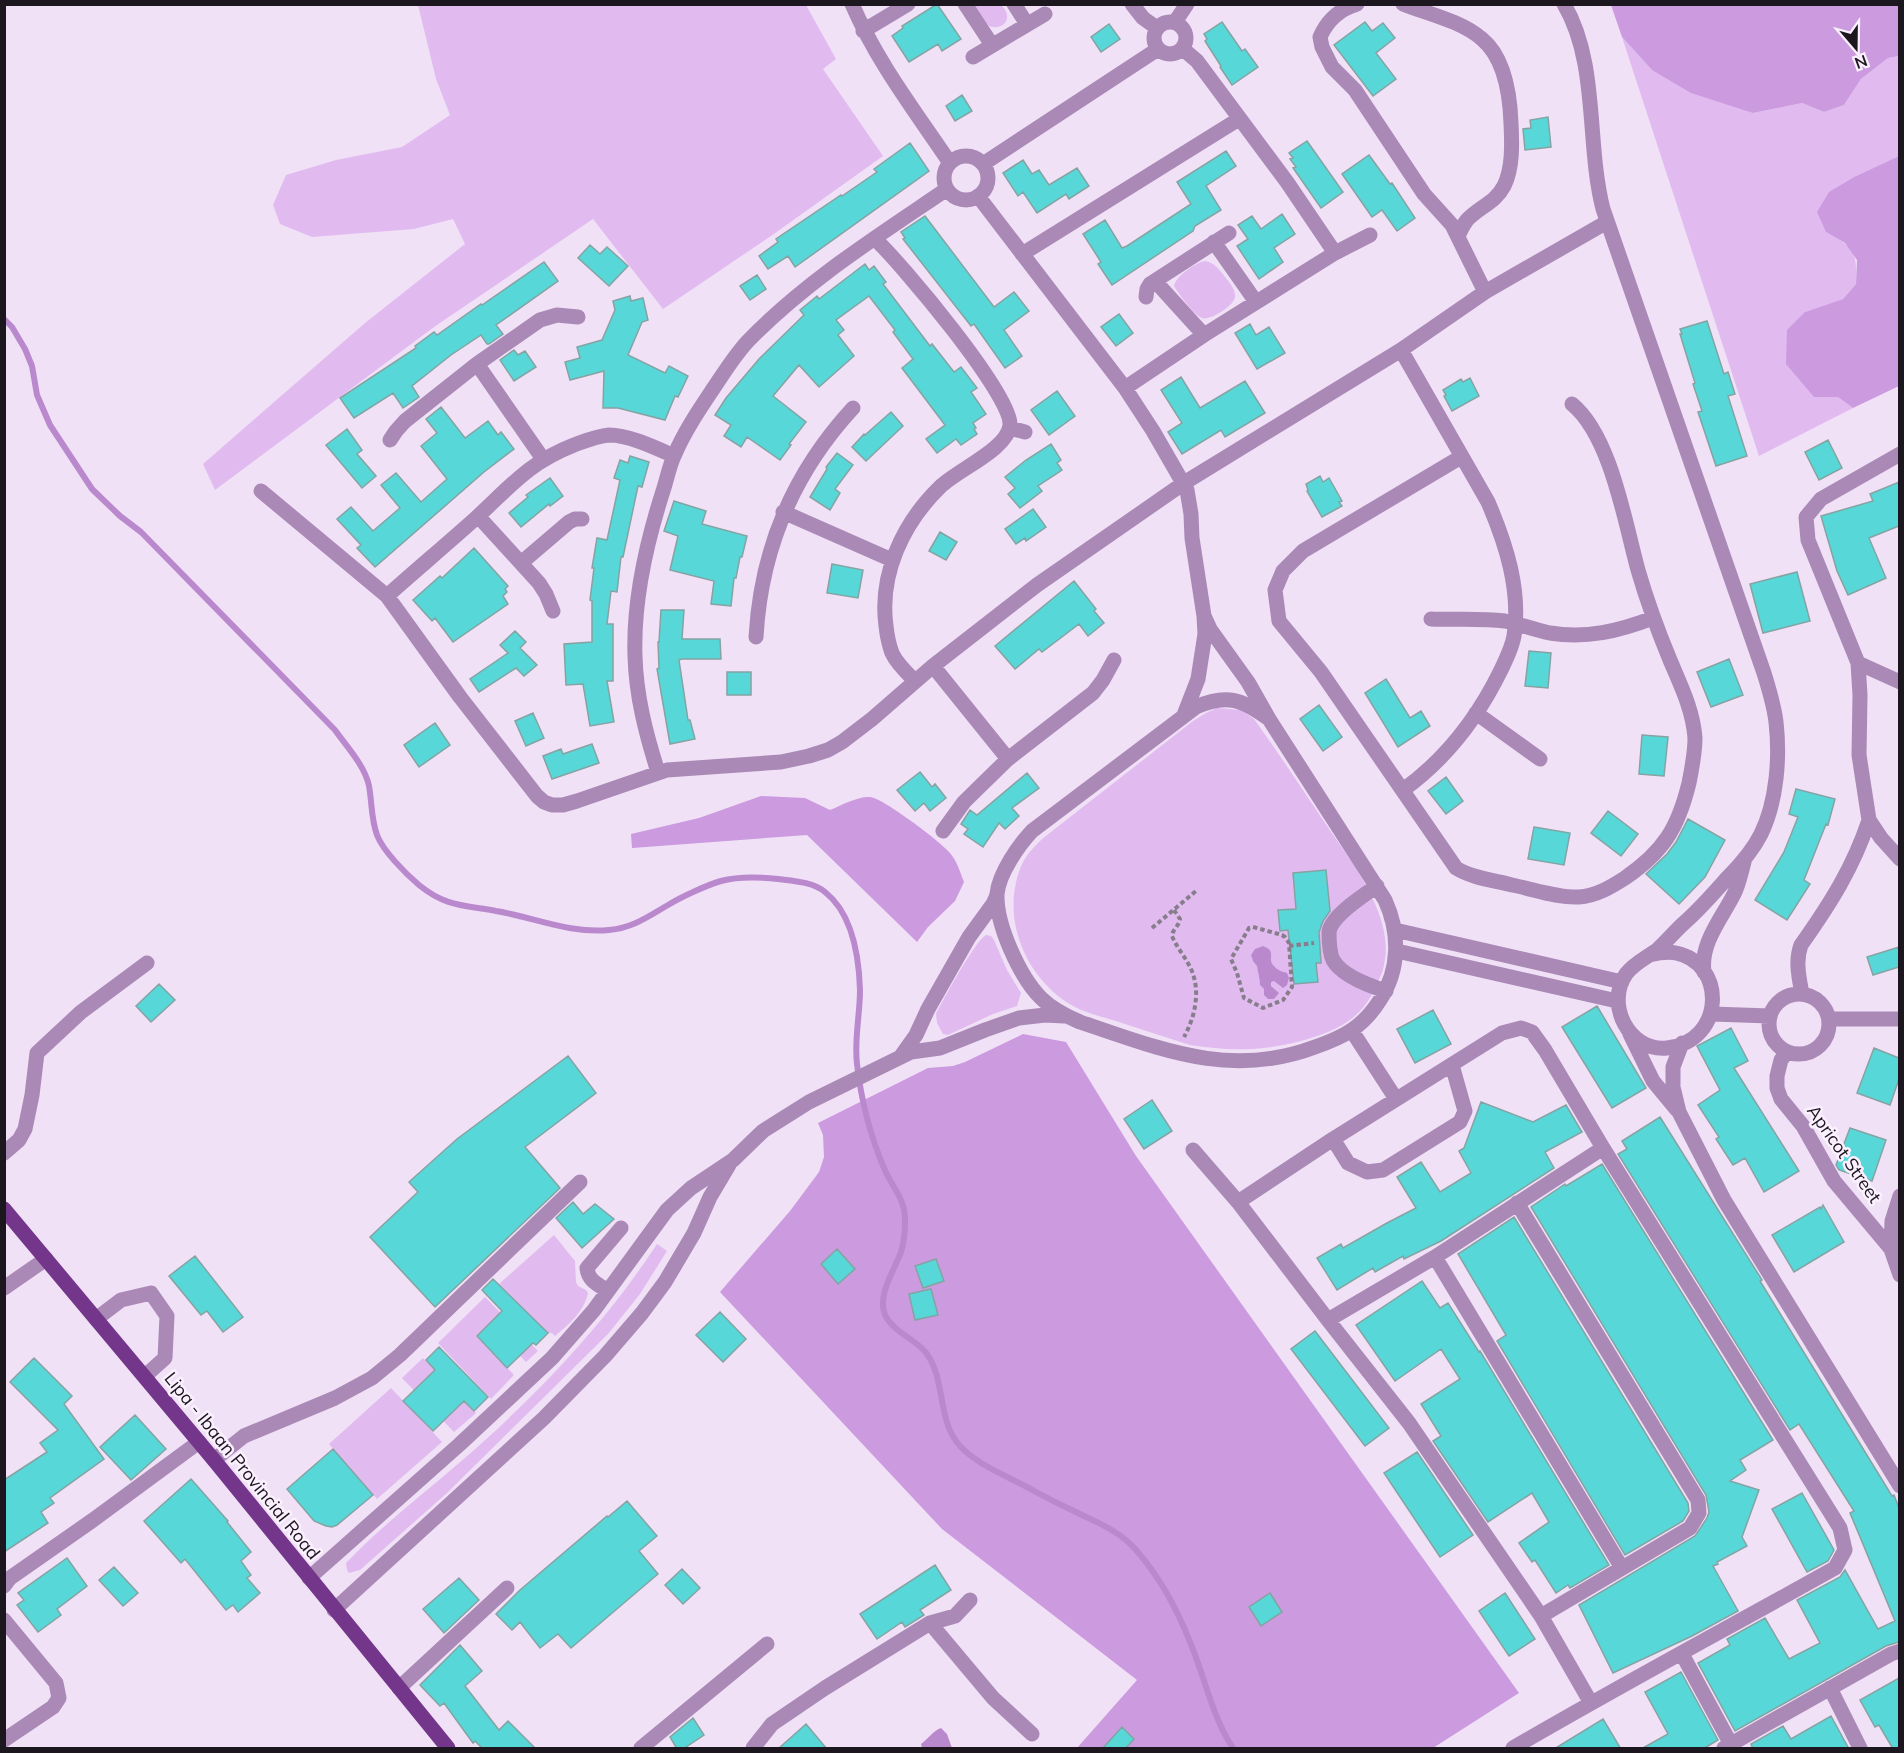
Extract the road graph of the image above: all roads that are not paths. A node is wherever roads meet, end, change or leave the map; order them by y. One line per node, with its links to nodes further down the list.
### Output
1 (852, 4): 14 (street)
2 (908, 4): 14 (street)
3 (965, 4): 15 (street)
4 (1014, 4): 12 (street)
5 (1132, 4): 13 (street)
6 (1187, 4): 11 (street)
7 (1357, 4): 27 (street)
8 (1403, 4): 27 (street)
9 (1564, 4): 24 (street)
10 (1045, 14): 12 (street)
11 (1175, 22): 13 (street); 17 (street)
12 (1027, 24): 15 (street)
13 (1157, 28): 16 (street)
14 (863, 31): 20 (street)
15 (992, 45): 18 (street)
16 (1158, 49): 17 (street); 21 (street)
17 (1183, 49): 19 (street)
18 (973, 57)
19 (1239, 119): 30 (street); 31 (street)
20 (950, 163): 21 (street); 22 (street)
21 (983, 164): 23 (street)
22 (946, 189): 23 (street); 28 (street)
23 (978, 196): 31 (street)
24 (1607, 222): 33 (street); 78 (street)
25 (1228, 233): 29 (street)
26 (1370, 235): 30 (street)
27 (1458, 236): 33 (street)
28 (875, 239): 43 (street); 47 (street)
29 (1214, 242): 32 (street); 35 (street)
30 (1335, 253): 35 (street)
31 (1022, 254): 40 (street)
32 (1155, 281): 34 (street); 37 (street)
33 (1485, 292): 38 (street)
34 (1146, 297)
35 (1256, 302): 37 (street)
36 (578, 317): 39 (street)
37 (1204, 335): 40 (street)
38 (1401, 350): 48 (street); 50 (street)
39 (477, 364): 45 (street); 49 (street)
40 (1125, 388): 50 (street)
41 (1572, 404): 60 (street)
42 (853, 408): 52 (street)
43 (1010, 428): 44 (street); 55 (street)
44 (1025, 432)
45 (390, 440)
46 (1899, 454): 65 (street)
47 (674, 456): 49 (street); 74 (street)
48 (1461, 457): 62 (street); 75 (street)
49 (543, 459): 53 (street)
50 (1184, 483): 59 (street); 66 (street)
51 (261, 491): 57 (street)
52 (783, 512): 55 (street); 63 (street)
53 (478, 516): 56 (street); 57 (street)
54 (582, 519): 56 (street)
55 (892, 560): 67 (street)
56 (521, 563): 58 (street)
57 (387, 596): 74 (street)
58 (553, 611)
59 (1204, 616): 70 (street); 71 (street)
60 (1653, 618): 62 (street); 75 (street)
61 (1431, 619): 62 (street)
62 (1515, 624): 69 (street)
63 (756, 637)
64 (1114, 660): 72 (street)
65 (1858, 663): 68 (street); 76 (street)
66 (933, 666): 67 (street); 72 (street)
67 (915, 681): 74 (street)
68 (1899, 682)
69 (1476, 713): 73 (street); 75 (street)
70 (1184, 715): 71 (street); 81 (street)
71 (1269, 719): 80 (street)
72 (1008, 759): 77 (street)
73 (1540, 759)
74 (658, 772)
75 (1403, 789)
76 (1869, 820): 79 (street); 89 (street)
77 (943, 831)
78 (1745, 859): 84 (street); 86 (street)
79 (1899, 859)
80 (1377, 886): 82 (street); 88 (street)
81 (997, 895): 93 (street); 100 (street)
82 (1395, 930): 83 (street); 87 (street)
83 (1397, 951): 88 (street); 90 (street)
84 (1649, 955): 86 (street); 87 (street)
85 (147, 963): 107 (street)
86 (1704, 972): 91 (street)
87 (1622, 982): 90 (street)
88 (1386, 991): 97 (street)
89 (1802, 994): 92 (street); 94 (street)
90 (1617, 1001): 96 (street)
91 (1712, 1014): 92 (street); 98 (street)
92 (1770, 1016): 99 (street)
93 (1067, 1017): 97 (street); 100 (street)
94 (1829, 1019): 95 (street); 99 (street)
95 (1899, 1019)
96 (1626, 1028): 98 (street); 103 (street)
97 (1353, 1031): 102 (street)
98 (1682, 1043): 103 (street)
99 (1787, 1052): 115 (street, Apricot Street)
100 (900, 1057): 108 (street)
101 (1452, 1065): 102 (street); 104 (street); 105 (street)
102 (1396, 1099): 104 (street)
103 (1679, 1112): 126 (street)
104 (1333, 1139): 111 (street)
105 (1603, 1148): 112 (street); 138 (street)
106 (1193, 1150): 111 (street)
107 (4, 1153)
108 (733, 1160): 120 (street); 132 (street)
109 (580, 1182): 125 (street)
110 (1899, 1196): 115 (street)
111 (1238, 1202): 122 (street)
112 (1516, 1203): 116 (street); 127 (street)
113 (4, 1209): 117 (main road, Lipa - Ibaan Provincial Road)
114 (621, 1228): 120 (street)
115 (1891, 1249): 118 (street, Apricot Street)
116 (1435, 1257): 122 (street); 127 (street)
117 (46, 1259): 119 (street); 121 (main road, Lipa - Ibaan Provincial Road)
118 (1899, 1275)
119 (4, 1288)
120 (608, 1292): 128 (street)
121 (96, 1319): 123 (main road, Lipa - Ibaan Provincial Road); 123 (street)
122 (1328, 1320): 133 (street)
123 (145, 1376): 124 (main road, Lipa - Ibaan Provincial Road)
124 (198, 1442): 125 (main road, Lipa - Ibaan Provincial Road); 129 (street)
125 (214, 1460): 128 (main road, Lipa - Ibaan Provincial Road)
126 (1899, 1486)
127 (1622, 1568): 133 (street)
128 (309, 1578): 132 (main road, Lipa - Ibaan Provincial Road)
129 (4, 1586)
130 (507, 1588): 139 (street)
131 (970, 1600): 135 (street)
132 (334, 1610): 139 (main road, Lipa - Ibaan Provincial Road)
133 (1541, 1616): 141 (street)
134 (4, 1620): 143 (street)
135 (930, 1623): 142 (street); 147 (street)
136 (767, 1644): 146 (street)
137 (1899, 1651): 140 (street)
138 (1682, 1654): 141 (street); 144 (street)
139 (399, 1688): 145 (main road, Lipa - Ibaan Provincial Road)
140 (1830, 1688): 144 (street); 149 (street)
141 (1592, 1702): 148 (street)
142 (1032, 1734)
143 (4, 1740)
144 (1730, 1747)
145 (448, 1749)
146 (641, 1749)
147 (753, 1749)
148 (1513, 1749)
149 (1860, 1749)

